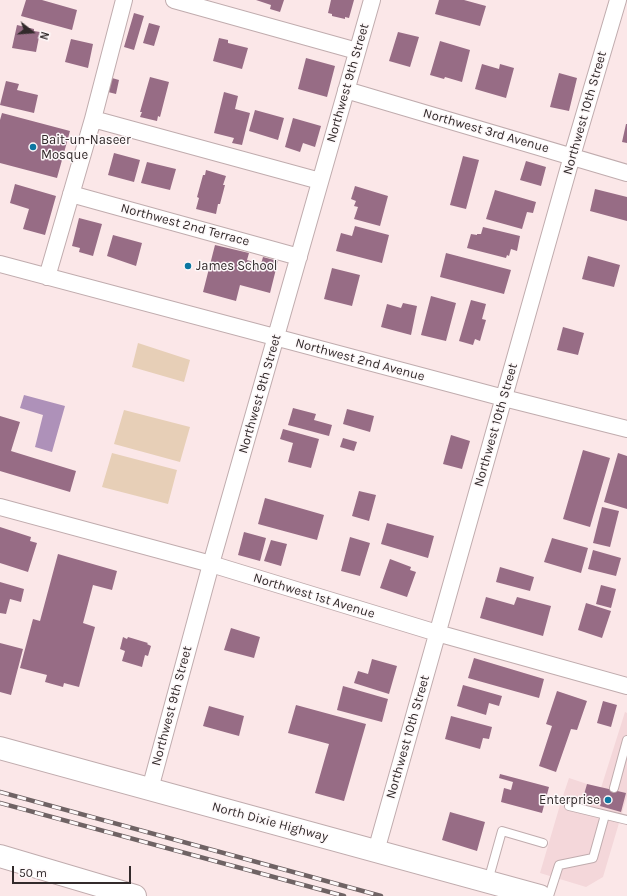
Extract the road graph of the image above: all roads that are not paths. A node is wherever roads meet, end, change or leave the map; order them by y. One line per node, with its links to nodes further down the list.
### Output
1 (124, 0): 7 (street)
2 (174, 0): 5 (street)
3 (372, 0): 5 (street, Northwest 9th Street)
4 (618, 0): 8 (street, Northwest 10th Street)
5 (357, 52): 6 (street, Northwest 9th Street)
6 (346, 90): 8 (street, Northwest 3rd Avenue); 10 (street, Northwest 9th Street)
7 (93, 119): 10 (street); 11 (street)
8 (572, 156): 9 (street, Northwest 3rd Avenue); 16 (street, Northwest 10th Street)
9 (627, 173)
10 (320, 181): 12 (street, Northwest 9th Street)
11 (71, 194): 12 (street, Northwest 2nd Terrace); 14 (street)
12 (299, 257): 15 (street, Northwest 9th Street)
13 (1, 268): 14 (street, Northwest 2nd Avenue)
14 (47, 277): 15 (street, Northwest 2nd Avenue)
15 (276, 338): 16 (street, Northwest 2nd Avenue); 19 (street, Northwest 9th Street)
16 (504, 398): 17 (street, Northwest 2nd Avenue); 20 (street, Northwest 10th Street)
17 (627, 429)
18 (0, 508): 19 (street, Northwest 1st Avenue)
19 (211, 564): 20 (street, Northwest 1st Avenue); 25 (street, Northwest 9th Street)
20 (437, 633): 21 (street, Northwest 1st Avenue); 30 (street, Northwest 10th Street)
21 (627, 686)
22 (627, 740): 24 (lane)
23 (0, 748): 25 (main road, North Dixie Highway)
24 (614, 788)
25 (150, 789): 30 (main road, North Dixie Highway)
26 (569, 806): 27 (lane)
27 (605, 815): 28 (lane); 35 (lane)
28 (627, 820)
29 (543, 843): 32 (lane)
30 (376, 851): 32 (main road, North Dixie Highway)
31 (0, 856): 33 (main road)
32 (488, 882): 34 (main road, North Dixie Highway)
33 (135, 896)
34 (540, 896)
35 (549, 896)

